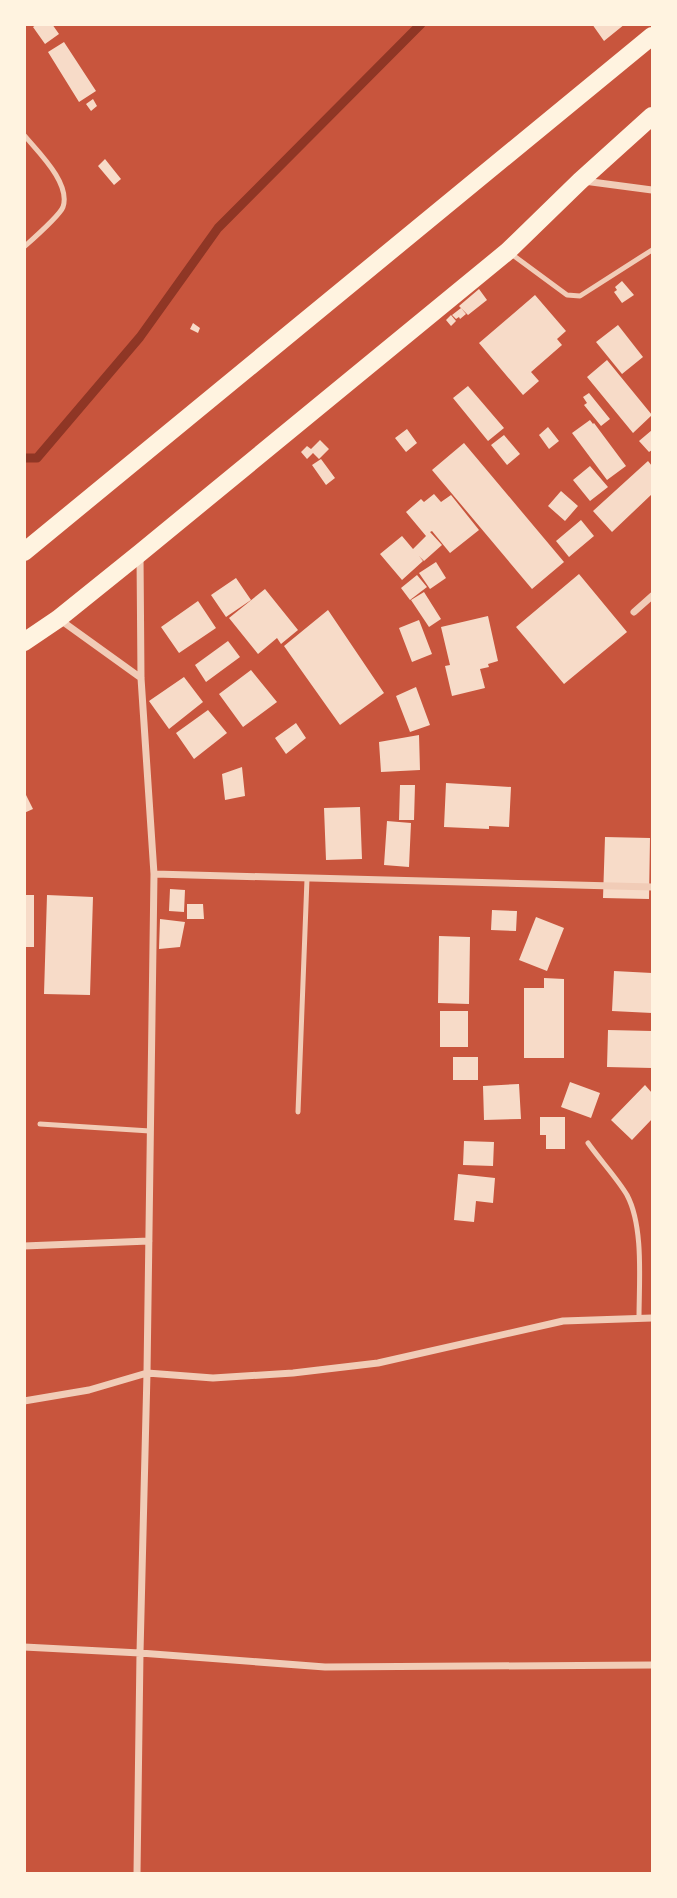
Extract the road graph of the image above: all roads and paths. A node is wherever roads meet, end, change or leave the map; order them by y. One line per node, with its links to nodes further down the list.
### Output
1 (653, 36): 9 (main road)
2 (648, 124): 4 (main road)
3 (24, 135): 6 (lane)
4 (580, 181): 5 (street); 8 (main road)
5 (653, 190)
6 (24, 247)
7 (653, 250): 8 (lane)
8 (508, 251): 10 (main road)
9 (24, 552)
10 (140, 553): 13 (main road); 15 (street)
11 (653, 596): 12 (street)
12 (634, 612)
13 (58, 619): 14 (main road); 15 (street)
14 (24, 642)
15 (141, 678): 16 (street)
16 (154, 874): 17 (street); 21 (street)
17 (307, 879): 18 (street); 19 (lane)
18 (653, 887)
19 (298, 1112)
20 (40, 1124): 21 (lane)
21 (150, 1131): 23 (street)
22 (588, 1143): 25 (lane)
23 (149, 1241): 24 (street); 27 (street)
24 (24, 1246)
25 (639, 1318): 26 (street); 27 (street)
26 (653, 1318)
27 (147, 1373): 28 (street); 30 (street)
28 (24, 1401)
29 (24, 1647): 30 (street)
30 (140, 1653): 31 (street); 32 (street)
31 (653, 1665)
32 (137, 1874)

